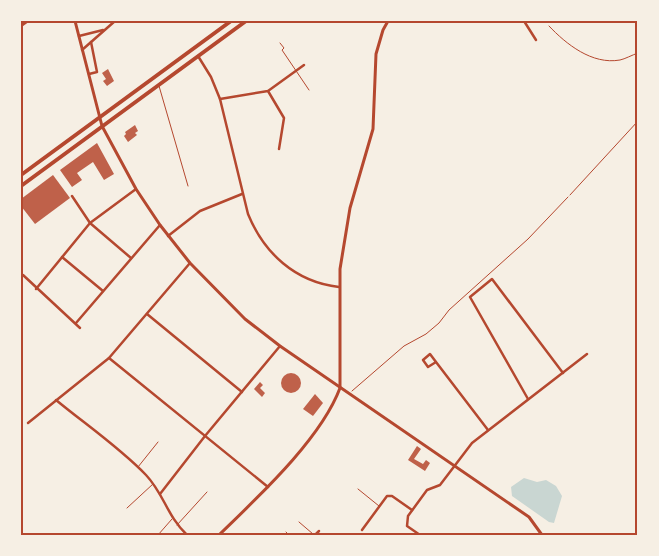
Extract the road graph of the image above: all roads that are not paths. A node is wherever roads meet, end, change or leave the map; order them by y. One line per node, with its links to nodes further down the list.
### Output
1 (28, 21): 8 (street)
2 (75, 21): 10 (street)
3 (115, 21): 9 (street)
4 (231, 21): 23 (main road)
5 (246, 21): 15 (main road)
6 (388, 21): 41 (street)
7 (524, 21): 11 (street)
8 (21, 26)
9 (104, 30): 10 (street); 12 (street)
10 (79, 36): 14 (street)
11 (536, 40)
12 (91, 42): 14 (street); 18 (street)
13 (280, 43): 17 (lane)
14 (82, 50): 18 (street)
15 (198, 56): 19 (main road); 22 (street)
16 (304, 65): 17 (street)
17 (296, 70): 20 (lane); 21 (street)
18 (89, 74): 23 (street)
19 (158, 85): 25 (main road); 29 (lane)
20 (310, 90)
21 (268, 91): 22 (street); 26 (street)
22 (220, 98): 31 (street)
23 (100, 118): 25 (street); 27 (main road)
24 (638, 121): 32 (lane)
25 (102, 126): 28 (main road); 30 (street)
26 (279, 149)
27 (21, 175)
28 (21, 186)
29 (188, 186)
30 (136, 189): 34 (street); 35 (street)
31 (243, 194): 36 (street); 41 (street)
32 (570, 195)
33 (72, 196): 34 (street)
34 (90, 223): 37 (street); 38 (street)
35 (160, 225): 36 (street); 38 (street)
36 (168, 236): 39 (street)
37 (62, 257): 42 (street); 43 (street)
38 (131, 258): 43 (street)
39 (190, 263): 44 (street); 47 (street)
40 (23, 275): 42 (street)
41 (339, 287): 52 (street)
42 (36, 289): 45 (street)
43 (103, 291): 45 (street)
44 (146, 314): 49 (street); 53 (street)
45 (76, 323): 46 (street)
46 (80, 328)
47 (280, 346): 52 (street); 53 (street)
48 (587, 354): 51 (street)
49 (109, 358): 55 (street); 58 (street)
50 (436, 362): 50 (street); 57 (street)
51 (563, 373): 54 (street); 54 (street)
52 (340, 388): 60 (street); 63 (street)
53 (242, 392): 58 (street)
54 (528, 399): 57 (street)
55 (56, 400): 56 (street); 61 (street)
56 (28, 423)
57 (488, 430): 60 (street)
58 (205, 436): 63 (street); 66 (street)
59 (158, 442): 61 (lane)
60 (453, 466): 69 (street); 76 (street)
61 (138, 468): 62 (street)
62 (153, 483): 66 (street); 68 (lane)
63 (268, 487): 79 (street)
64 (358, 489): 67 (lane)
65 (207, 492): 72 (lane)
66 (160, 494): 70 (street)
67 (380, 506): 69 (street); 73 (street)
68 (127, 508)
69 (412, 510): 82 (street)
70 (172, 519): 72 (street); 77 (lane)
71 (299, 522): 81 (lane)
72 (177, 525): 78 (street)
73 (362, 530)
74 (286, 532): 80 (lane)
75 (319, 532): 81 (street)
76 (542, 533)
77 (158, 535)
78 (188, 535)
79 (219, 535)
80 (289, 535)
81 (315, 535)
82 (420, 535)

